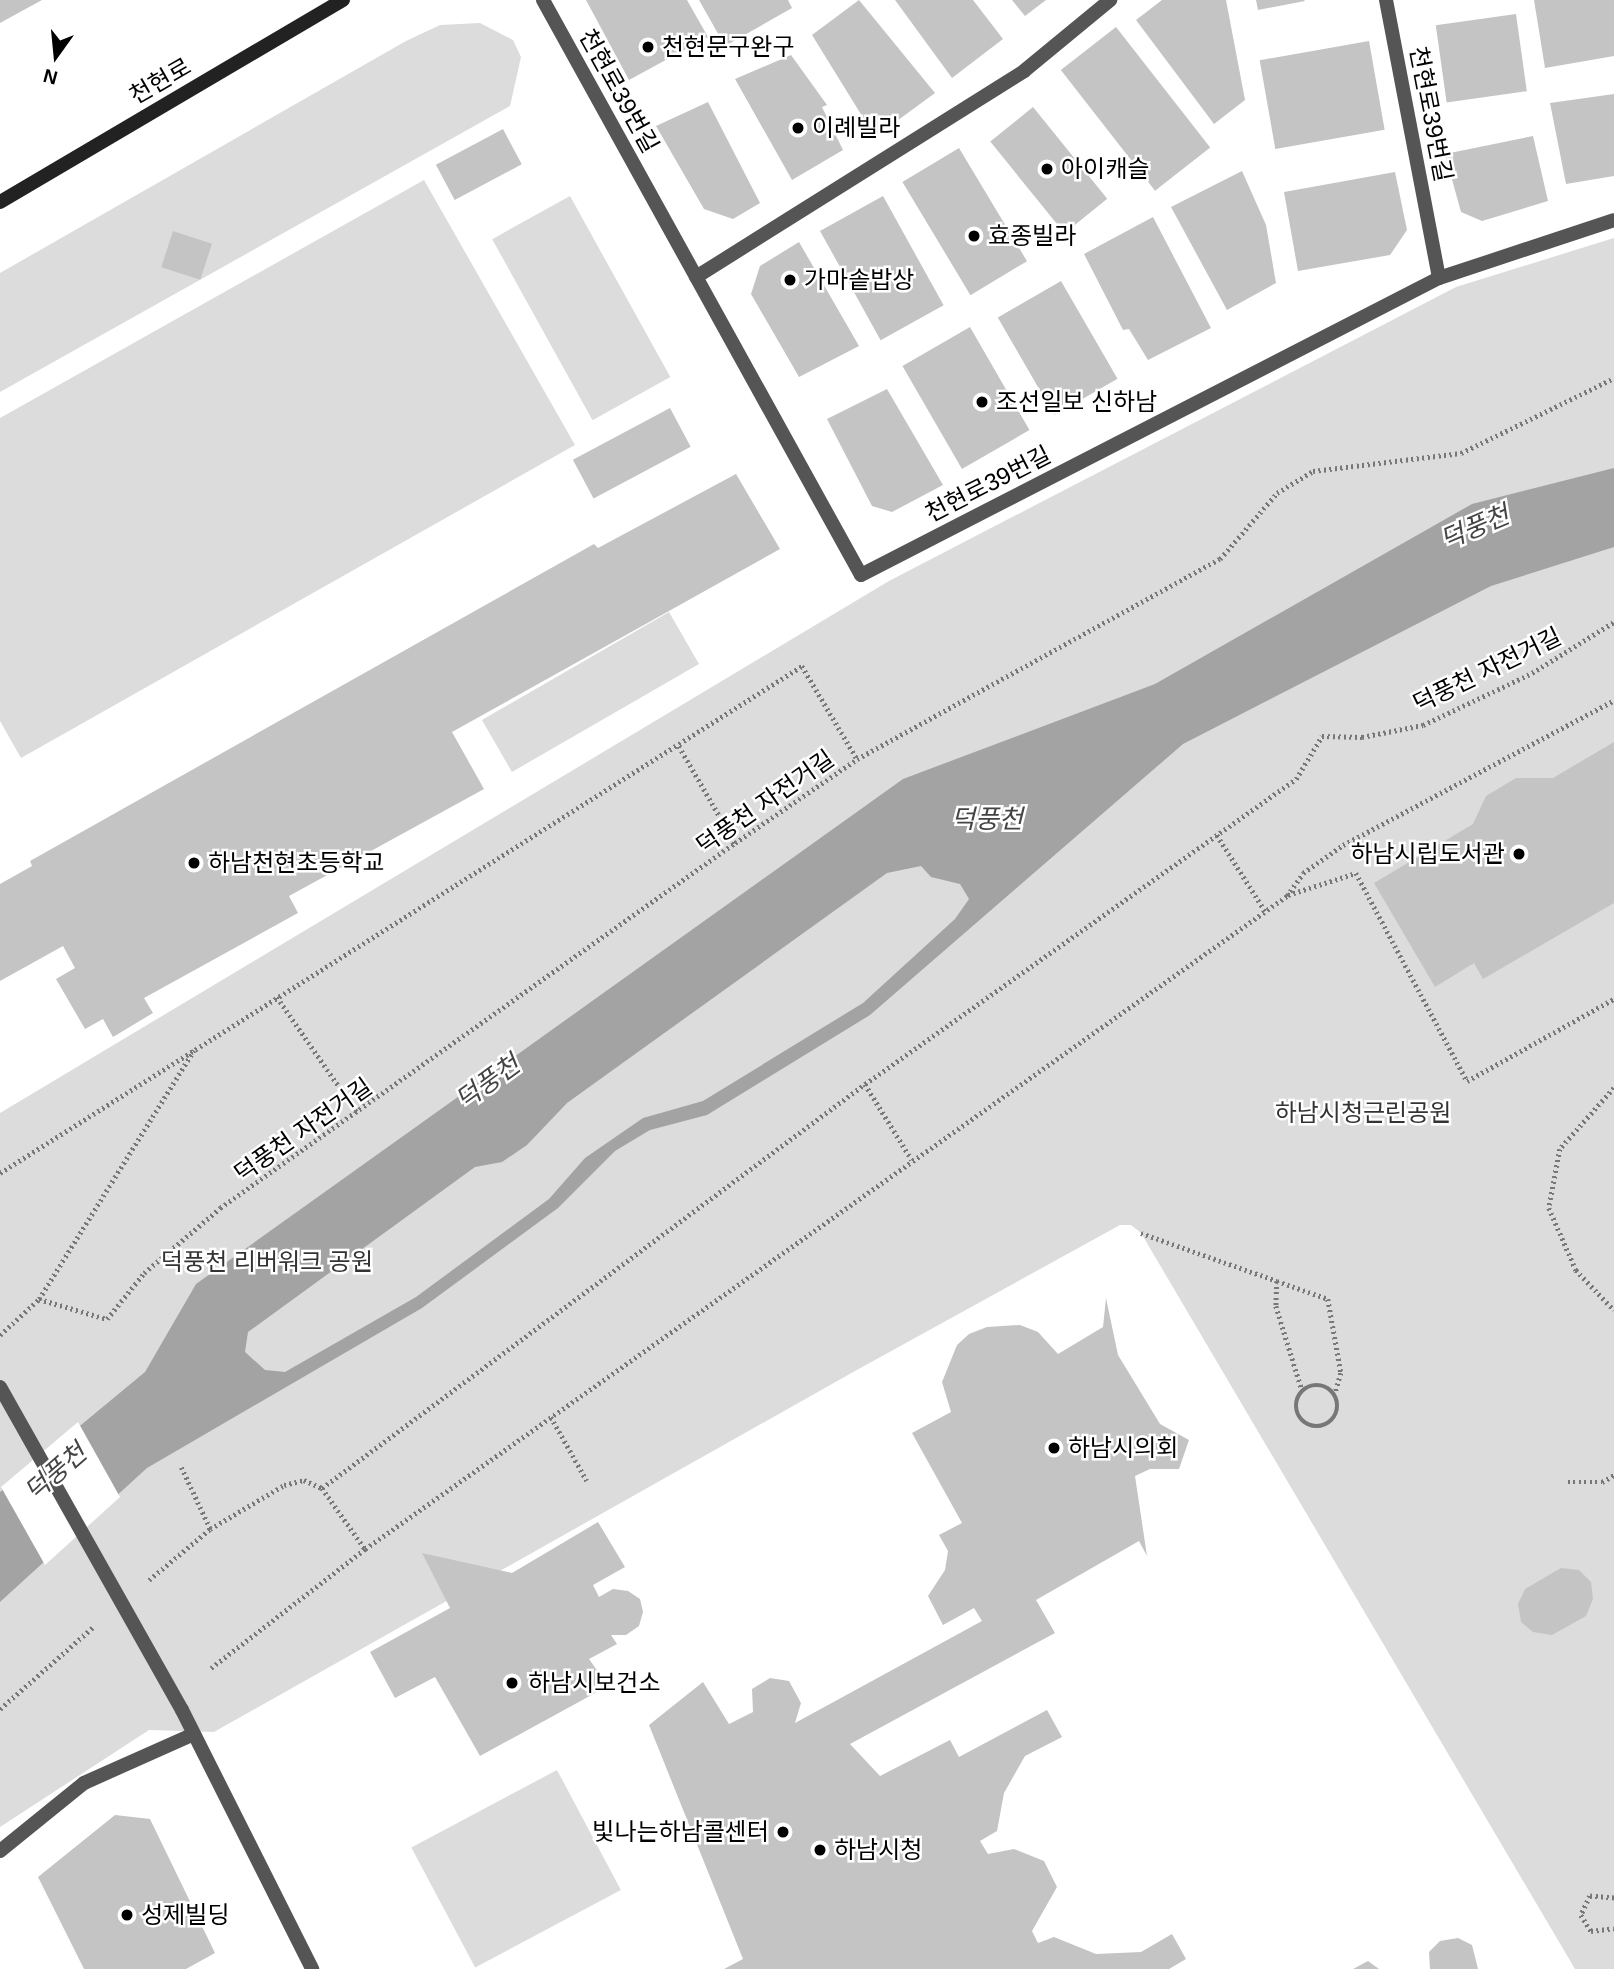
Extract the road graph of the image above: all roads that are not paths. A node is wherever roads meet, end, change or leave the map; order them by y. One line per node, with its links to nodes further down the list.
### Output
1 (342, 0): 5 (main road, 천현로)
2 (543, 0): 7 (street, 천현로39번길)
3 (1110, 0): 7 (street)
4 (1386, 0): 8 (street, 천현로39번길)
5 (0, 202)
6 (1614, 220): 8 (street, 천현로39번길)
7 (696, 277): 8 (street, 천현로39번길)
8 (1439, 278)
9 (0, 1387): 10 (street)
10 (194, 1734): 11 (street); 12 (street)
11 (0, 1852)
12 (312, 1969)

